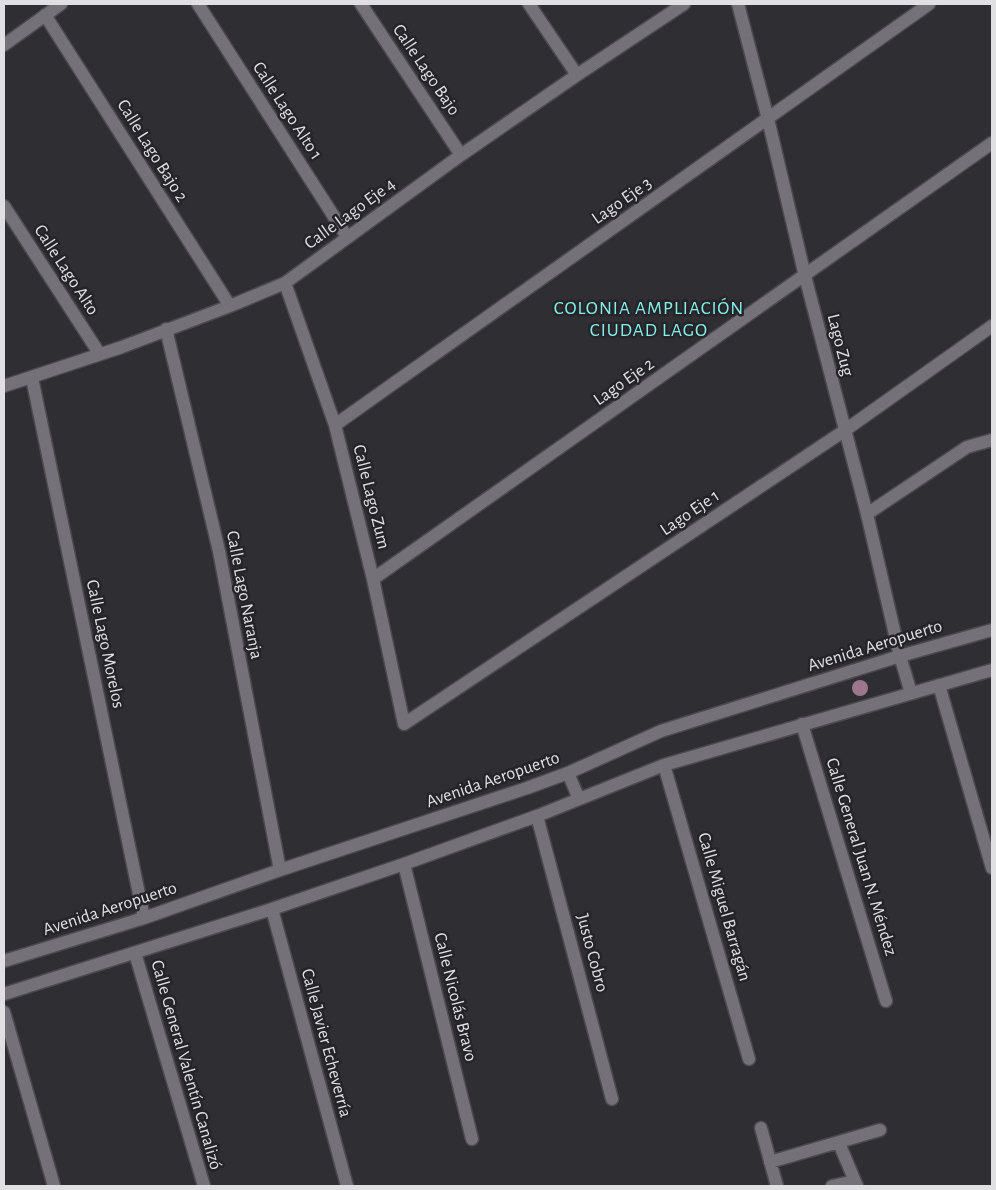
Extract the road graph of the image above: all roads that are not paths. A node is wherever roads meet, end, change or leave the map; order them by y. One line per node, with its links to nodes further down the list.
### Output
1 (61, 4): 8 (street)
2 (198, 4): 15 (street, Calle Lago Alto 1)
3 (360, 4): 13 (street, Calle Lago Bajo)
4 (529, 4): 10 (street)
5 (684, 4): 10 (street, Calle Lago Eje 4)
6 (738, 4): 11 (street, Lago Zug)
7 (928, 4): 11 (street, Lago Eje 3)
8 (45, 15): 9 (street); 18 (street, Calle Lago Bajo 2)
9 (4, 45)
10 (577, 74): 13 (street, Calle Lago Eje 4)
11 (768, 119): 16 (street, Lago Zug); 24 (street, Lago Eje 3)
12 (992, 143): 16 (street, Lago Eje 2)
13 (461, 155): 15 (street, Calle Lago Eje 4)
14 (4, 206): 21 (street, Calle Lago Alto)
15 (348, 237): 17 (street, Calle Lago Eje 4)
16 (805, 276): 25 (street, Lago Zug); 28 (street, Lago Eje 2)
17 (285, 283): 18 (street, Calle Lago Eje 4); 24 (street, Calle Lago Zum)
18 (230, 306): 20 (street, Calle Lago Eje 4)
19 (992, 326): 25 (street, Lago Eje 1)
20 (166, 329): 21 (street, Calle Lago Eje 4); 42 (street, Calle Lago Naranja)
21 (99, 353): 22 (street, Calle Lago Eje 4)
22 (32, 378): 23 (street, Calle Lago Eje 4); 44 (street, Calle Lago Morelos)
23 (4, 386)
24 (335, 425): 28 (street, Calle Lago Zum)
25 (844, 431): 27 (street, Lago Zug); 34 (street, Lago Eje 1)
26 (992, 440): 27 (street)
27 (867, 514): 30 (street, Lago Zug)
28 (373, 579): 34 (street, Calle Lago Zum)
29 (992, 630): 30 (street, Avenida Aeropuerto)
30 (900, 656): 33 (street, Lago Zug); 37 (street, Avenida Aeropuerto)
31 (992, 670): 32 (street)
32 (939, 685): 33 (street); 41 (street)
33 (911, 693): 35 (street)
34 (404, 724)
35 (802, 724): 36 (street); 48 (street, Calle General Juan N. Méndez)
36 (664, 765): 38 (street); 50 (street, Calle Miguel Barragán)
37 (568, 773): 38 (street); 42 (street, Avenida Aeropuerto)
38 (580, 799): 39 (street)
39 (538, 816): 40 (street); 51 (street, Justo Cobro)
40 (404, 864): 43 (street); 54 (street, Calle Nicolás Bravo)
41 (992, 868)
42 (280, 870): 44 (street, Avenida Aeropuerto)
43 (272, 909): 45 (street); 60 (street, Calle Javier Echeverría)
44 (144, 918): 46 (street, Avenida Aeropuerto)
45 (135, 953): 47 (street); 59 (street, Calle General Valentín Canalizó)
46 (4, 961)
47 (4, 994)
48 (886, 1001)
49 (4, 1012): 58 (street)
50 (749, 1059)
51 (612, 1100)
52 (761, 1128): 56 (street)
53 (880, 1130): 55 (street)
54 (472, 1139)
55 (839, 1143): 56 (street); 57 (street)
56 (770, 1162): 61 (street)
57 (856, 1184): 62 (street)
58 (54, 1186)
59 (204, 1186)
60 (347, 1186)
61 (777, 1186)
62 (832, 1186)

